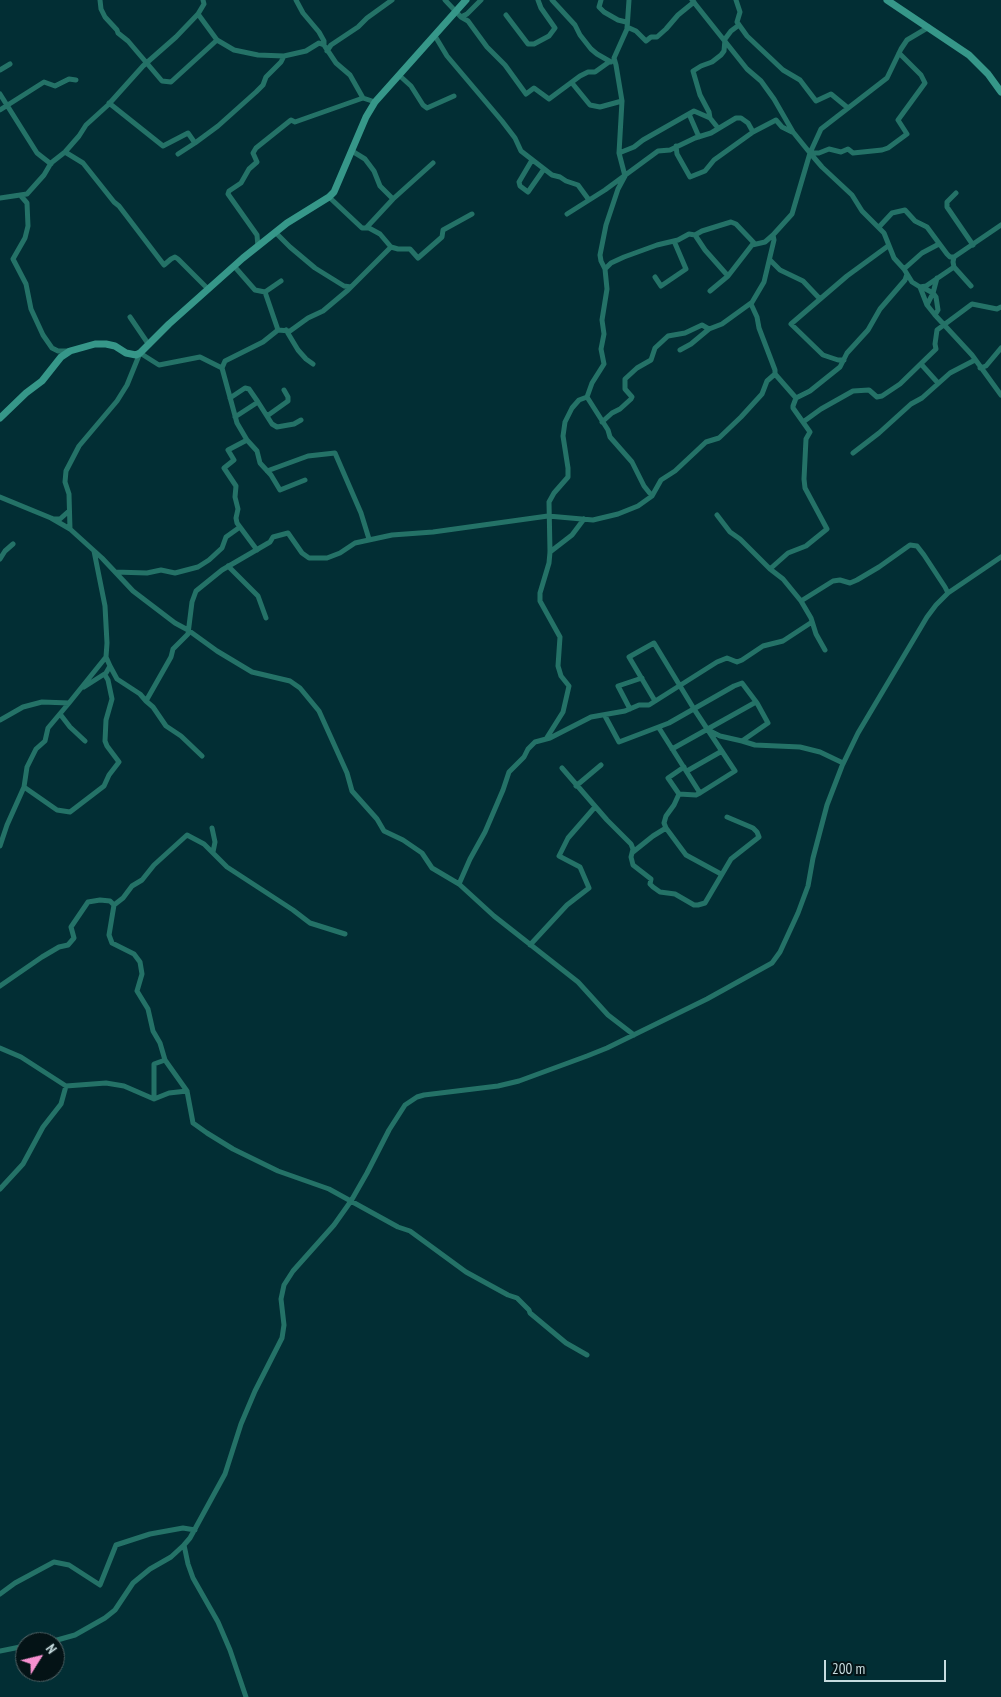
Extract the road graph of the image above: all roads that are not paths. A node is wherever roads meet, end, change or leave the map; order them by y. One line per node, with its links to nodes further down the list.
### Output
1 (100, 0): 29 (street)
2 (203, 0): 16 (street)
3 (296, 0): 25 (street)
4 (392, 0): 25 (street)
5 (445, 0): 17 (street)
6 (466, 0): 17 (street)
7 (481, 0): 17 (street)
8 (537, 0): 18 (street)
9 (552, 0): 28 (street)
10 (601, 0): 19 (street)
11 (629, 0): 19 (street)
12 (736, 0): 20 (street)
13 (887, 0): 15 (street)
14 (693, 1): 19 (street); 23 (street)
15 (899, 3): 21 (street)
16 (198, 14): 24 (street); 29 (street)
17 (458, 15): 22 (street); 34 (street)
18 (506, 15)
19 (626, 25): 28 (street)
20 (739, 25): 23 (street); 44 (street)
21 (928, 27): 26 (street); 35 (street)
22 (435, 36): 32 (street); 62 (street)
23 (725, 39): 43 (street); 47 (street)
24 (217, 40): 27 (street); 29 (street)
25 (325, 48): 27 (street); 38 (street)
26 (899, 52): 44 (street); 59 (street)
27 (284, 56): 55 (street)
28 (612, 62): 34 (street); 39 (street)
29 (147, 63): 41 (street)
30 (10, 64): 31 (street)
31 (0, 69)
32 (400, 76): 37 (street); 40 (street)
33 (76, 80): 42 (street)
34 (572, 83): 39 (street)
35 (1001, 92)
36 (0, 94): 42 (street)
37 (454, 96)
38 (363, 98): 40 (street); 86 (street)
39 (622, 101): 61 (street)
40 (375, 102): 57 (street)
41 (109, 103): 55 (street); 58 (street)
42 (7, 105): 45 (street); 64 (street)
43 (705, 105): 46 (street); 49 (street)
44 (848, 108): 59 (street)
45 (0, 110)
46 (694, 111): 48 (street); 49 (street)
47 (781, 111): 50 (street); 53 (street)
48 (689, 114): 54 (street); 61 (street)
49 (710, 118): 51 (street)
50 (776, 120): 52 (street); 53 (street)
51 (718, 128): 52 (street); 54 (street)
52 (752, 132): 56 (street)
53 (793, 132): 59 (street)
54 (699, 137): 56 (street)
55 (195, 143): 60 (street)
56 (676, 146): 66 (street)
57 (352, 151): 69 (street); 71 (street)
58 (65, 152): 64 (street); 103 (street)
59 (810, 153): 77 (street); 80 (street)
60 (178, 154)
61 (619, 154): 66 (street)
62 (532, 160): 65 (street); 65 (street)
63 (433, 163): 71 (street)
64 (51, 164): 68 (street)
65 (544, 168): 72 (street)
66 (625, 176): 72 (street); 92 (street)
67 (956, 192): 84 (street)
68 (21, 196): 70 (street); 120 (street)
69 (329, 197): 76 (street); 78 (street)
70 (0, 198)
71 (393, 199): 76 (street)
72 (589, 200): 74 (street)
73 (472, 214): 87 (street)
74 (567, 214)
75 (1001, 224): 84 (street)
76 (368, 228): 87 (street)
77 (879, 228): 83 (street); 85 (street)
78 (275, 232): 86 (street); 101 (street)
79 (694, 235): 81 (street); 82 (street); 94 (street)
80 (773, 235): 82 (street); 89 (street)
81 (674, 241): 92 (street); 95 (street)
82 (755, 244): 94 (street)
83 (939, 244): 88 (street); 93 (street)
84 (973, 245): 88 (street)
85 (888, 246): 93 (street); 107 (street)
86 (258, 247): 90 (street)
87 (391, 247): 101 (street)
88 (954, 257): 91 (street)
89 (770, 260): 107 (street); 108 (street)
90 (234, 266): 103 (street); 105 (street)
91 (954, 266): 96 (street); 100 (street)
92 (605, 269): 132 (street)
93 (905, 271): 97 (street); 99 (street)
94 (728, 276): 104 (street)
95 (655, 277)
96 (937, 278): 102 (street); 106 (street)
97 (905, 280): 99 (street); 122 (street)
98 (281, 281): 105 (street)
99 (912, 282): 102 (street)
100 (970, 286)
101 (351, 287): 116 (street)
102 (921, 287): 106 (street); 109 (street)
103 (208, 289): 117 (street)
104 (710, 291)
105 (265, 292): 115 (street)
106 (933, 293): 109 (street); 111 (street)
107 (820, 299): 122 (street)
108 (752, 302): 114 (street); 128 (street)
109 (927, 305): 111 (street)
110 (1001, 307): 113 (street)
111 (935, 315): 113 (street)
112 (130, 317): 117 (street)
113 (944, 326): 123 (street); 125 (street)
114 (709, 329): 119 (street); 140 (street)
115 (278, 330): 116 (street); 127 (street)
116 (286, 330): 124 (street)
117 (149, 344): 121 (street)
118 (1001, 348): 126 (street)
119 (680, 350)
120 (70, 351): 121 (street); 138 (street)
121 (140, 353): 127 (street); 148 (street)
122 (844, 360): 134 (street)
123 (975, 360): 126 (street); 129 (street)
124 (313, 364)
125 (921, 364): 129 (street); 141 (street)
126 (983, 367): 131 (street)
127 (222, 368): 133 (street)
128 (775, 374): 134 (street); 146 (street)
129 (938, 383): 143 (street)
130 (284, 390): 136 (street)
131 (1001, 395)
132 (587, 397): 140 (street); 150 (street)
133 (230, 398): 135 (street); 137 (street)
134 (796, 398): 141 (street)
135 (258, 402): 136 (street); 137 (street)
136 (267, 416): 139 (street)
137 (235, 417): 142 (street)
138 (0, 418)
139 (301, 420)
140 (602, 422): 146 (street)
141 (802, 422): 163 (street)
142 (247, 440): 144 (street); 153 (street)
143 (852, 453)
144 (267, 471): 145 (street); 155 (street)
145 (305, 480)
146 (652, 496): 152 (street)
147 (0, 497): 151 (street)
148 (69, 511): 151 (street); 154 (street)
149 (716, 515): 163 (street)
150 (548, 516): 152 (street); 155 (street); 159 (street)
151 (54, 519): 154 (street)
152 (584, 519): 159 (street)
153 (240, 527): 157 (street); 164 (street)
154 (70, 530): 158 (street)
155 (369, 539): 157 (street)
156 (13, 544): 161 (street)
157 (257, 550): 162 (street)
158 (94, 551): 164 (street); 171 (street)
159 (550, 552): 188 (street)
160 (1001, 557): 165 (street)
161 (0, 559)
162 (228, 566): 167 (street); 169 (street)
163 (770, 569): 166 (street)
164 (114, 572): 169 (street)
165 (948, 593): 166 (street); 194 (street)
166 (801, 602): 168 (street)
167 (266, 618)
168 (812, 622): 170 (street); 175 (street)
169 (188, 630): 177 (street); 210 (street)
170 (825, 650)
171 (106, 656): 172 (street); 176 (street)
172 (110, 666): 173 (street); 177 (street)
173 (105, 675): 176 (street); 199 (street)
174 (642, 678): 175 (street); 178 (street); 181 (street)
175 (680, 685): 178 (street); 182 (street)
176 (84, 687): 180 (street)
177 (146, 701): 193 (street)
178 (656, 701): 181 (street)
179 (756, 702): 182 (street); 187 (street); 190 (street)
180 (69, 703): 183 (street); 185 (street)
181 (630, 709): 184 (street)
182 (694, 709): 186 (street); 187 (street)
183 (60, 714): 189 (street); 199 (street)
184 (606, 716): 186 (street); 188 (street)
185 (0, 720)
186 (659, 728): 191 (street)
187 (708, 730): 190 (street); 191 (street); 192 (street)
188 (546, 739): 210 (street)
189 (85, 741)
190 (742, 741): 194 (street)
191 (672, 749): 197 (street)
192 (722, 751): 197 (street); 200 (street)
193 (202, 756)
194 (843, 763): 215 (street)
195 (600, 765): 198 (street)
196 (562, 768): 198 (street)
197 (685, 769): 200 (street); 201 (street)
198 (576, 786): 202 (street)
199 (24, 788): 206 (street)
200 (700, 793): 201 (street)
201 (679, 794): 205 (street)
202 (595, 807): 208 (street); 213 (street)
203 (727, 817): 209 (street)
204 (212, 828): 207 (street)
205 (666, 828): 208 (street); 209 (street)
206 (0, 846)
207 (213, 852): 211 (street); 212 (street)
208 (633, 852): 209 (street)
209 (721, 874)
210 (459, 884): 213 (street)
211 (114, 905): 214 (street); 217 (street)
212 (345, 934)
213 (530, 945): 215 (street)
214 (0, 986)
215 (634, 1035): 222 (street)
216 (0, 1048): 218 (street)
217 (165, 1060): 219 (street); 220 (street)
218 (66, 1086): 220 (street); 221 (street)
219 (187, 1091): 220 (street); 222 (street)
220 (154, 1099)
221 (0, 1189)
222 (351, 1201): 223 (street); 224 (street)
223 (587, 1355)
224 (194, 1530): 225 (street); 226 (street)
225 (184, 1545): 227 (street); 230 (street)
226 (0, 1594)
227 (65, 1638)
228 (15, 1648): 229 (street)
229 (0, 1651)
230 (246, 1697)

